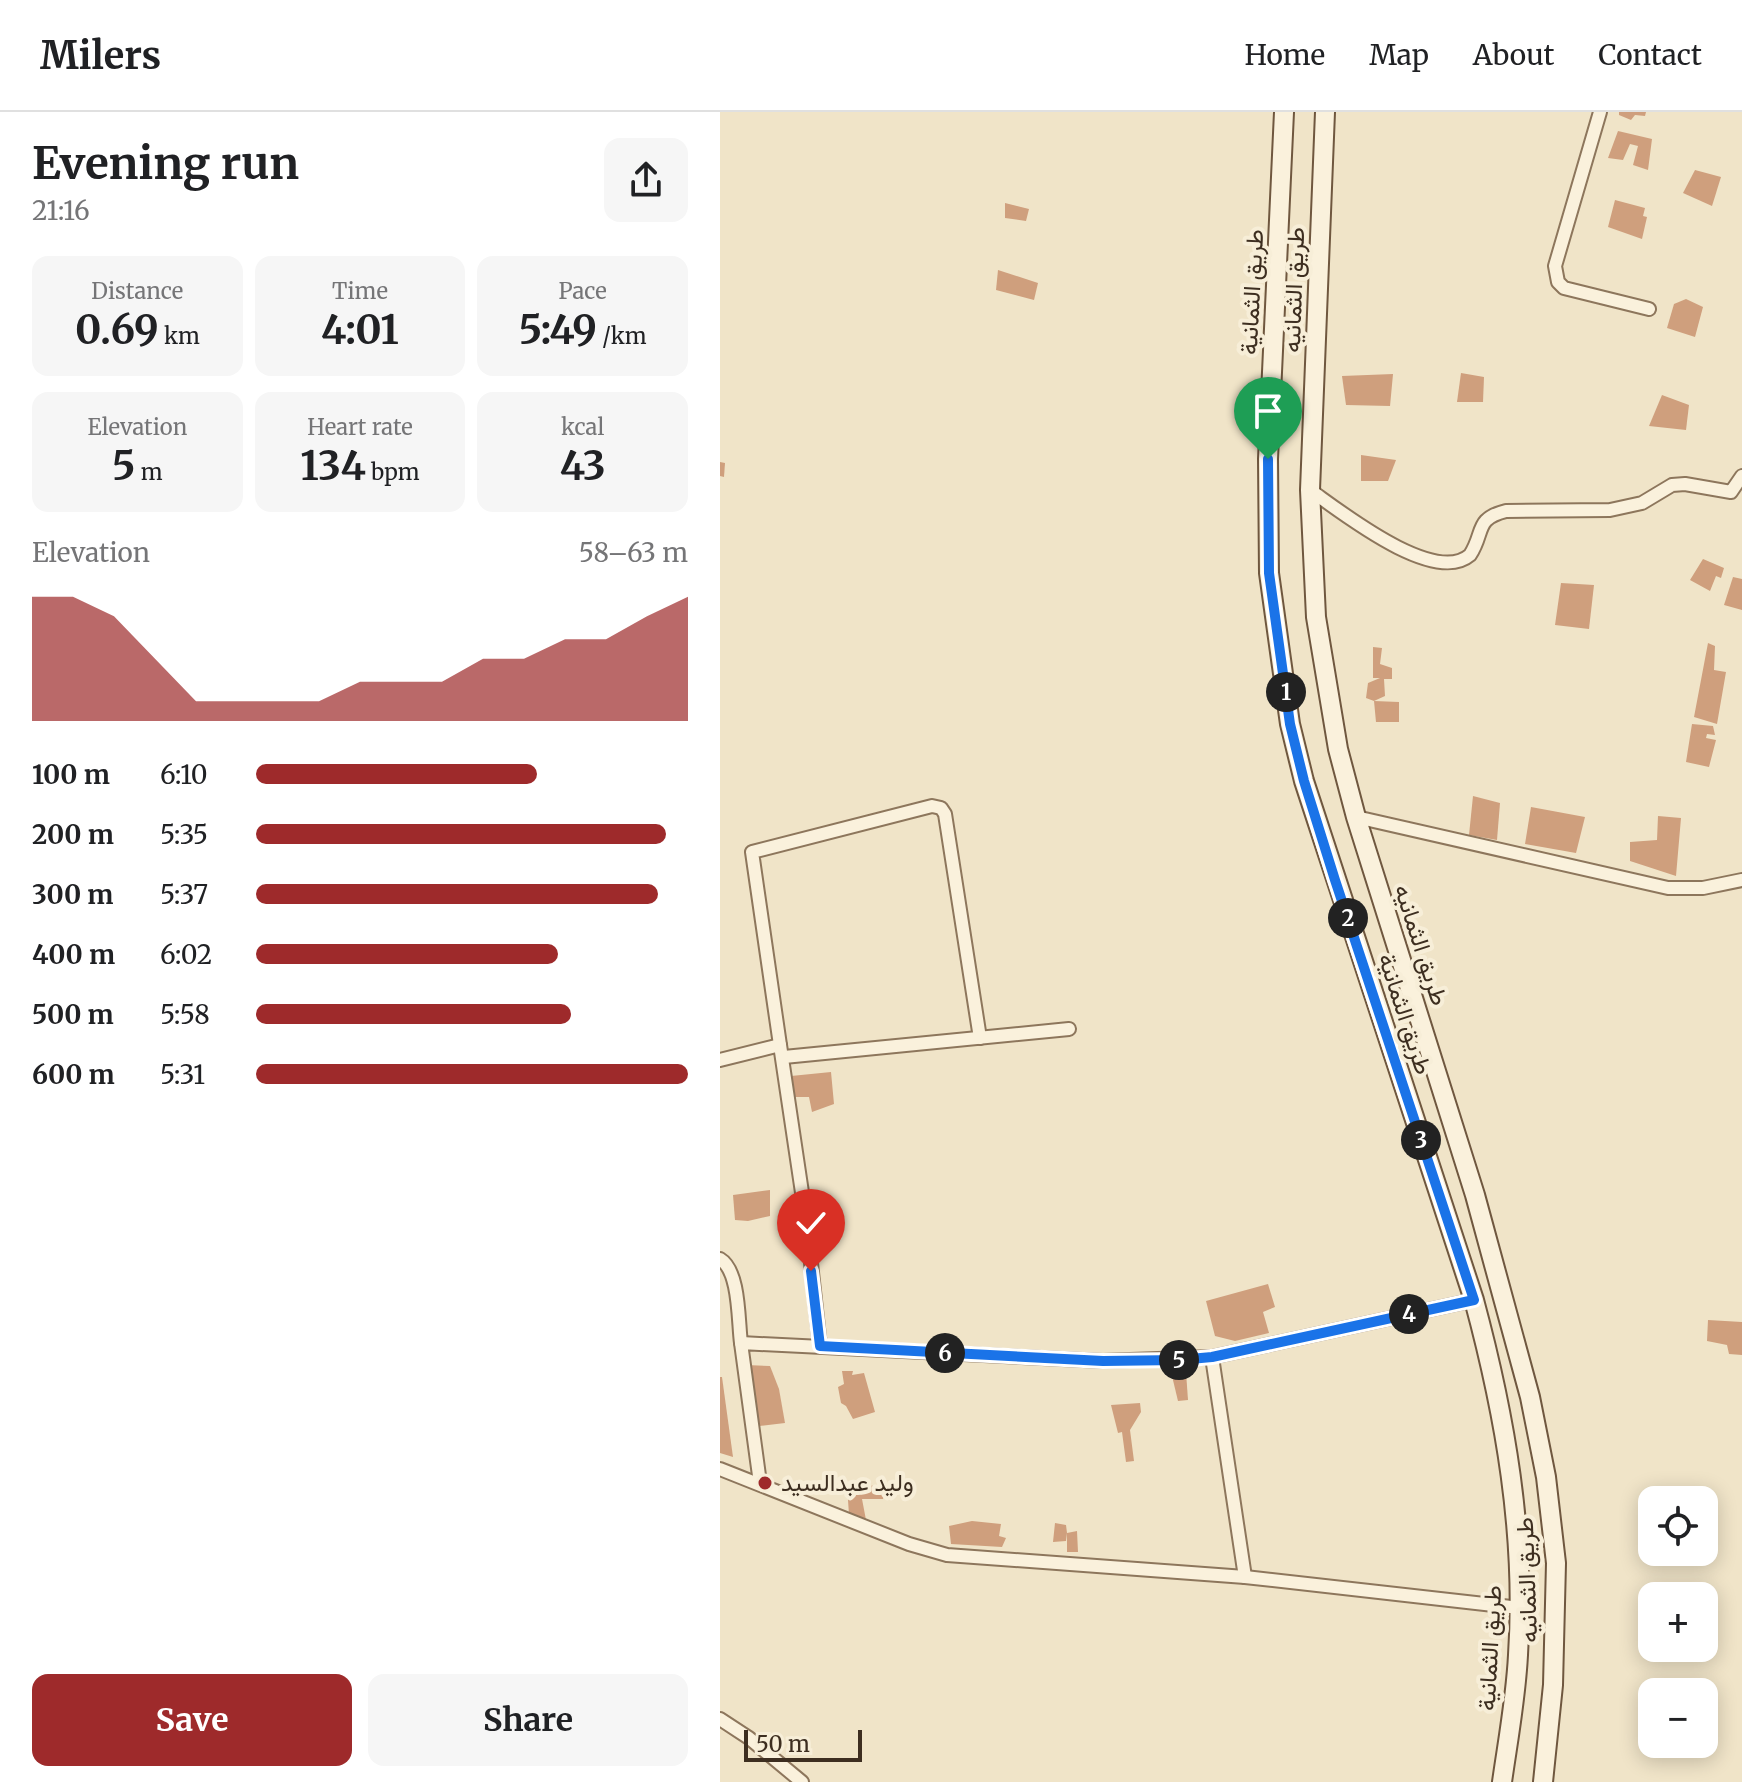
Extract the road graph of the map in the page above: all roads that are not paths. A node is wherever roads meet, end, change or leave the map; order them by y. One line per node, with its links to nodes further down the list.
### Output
1 (1284, 112): 14 (street, طريق الثمانية)
2 (1325, 112): 6 (street, طريق الثمانيه)
3 (1600, 112): 4 (street)
4 (1649, 309)
5 (1742, 476): 6 (street)
6 (1310, 490): 7 (street, طريق الثمانيه)
7 (1356, 817): 8 (street); 25 (street, طريق الثمانيه)
8 (1742, 880)
9 (1069, 1029): 10 (street)
10 (980, 1038): 11 (street); 11 (street)
11 (782, 1051): 12 (street); 16 (street)
12 (720, 1060)
13 (720, 1259): 15 (street)
14 (1474, 1300): 17 (street); 21 (street, طريق الثمانية)
15 (741, 1343): 16 (street); 19 (street)
16 (820, 1346): 17 (street)
17 (1212, 1357): 20 (street)
18 (720, 1469): 19 (street)
19 (760, 1483): 20 (street)
20 (1245, 1577): 21 (street)
21 (1520, 1608): 24 (street, طريق الثمانية)
22 (720, 1719): 23 (street)
23 (802, 1782)
24 (1502, 1782)
25 (1543, 1782)

